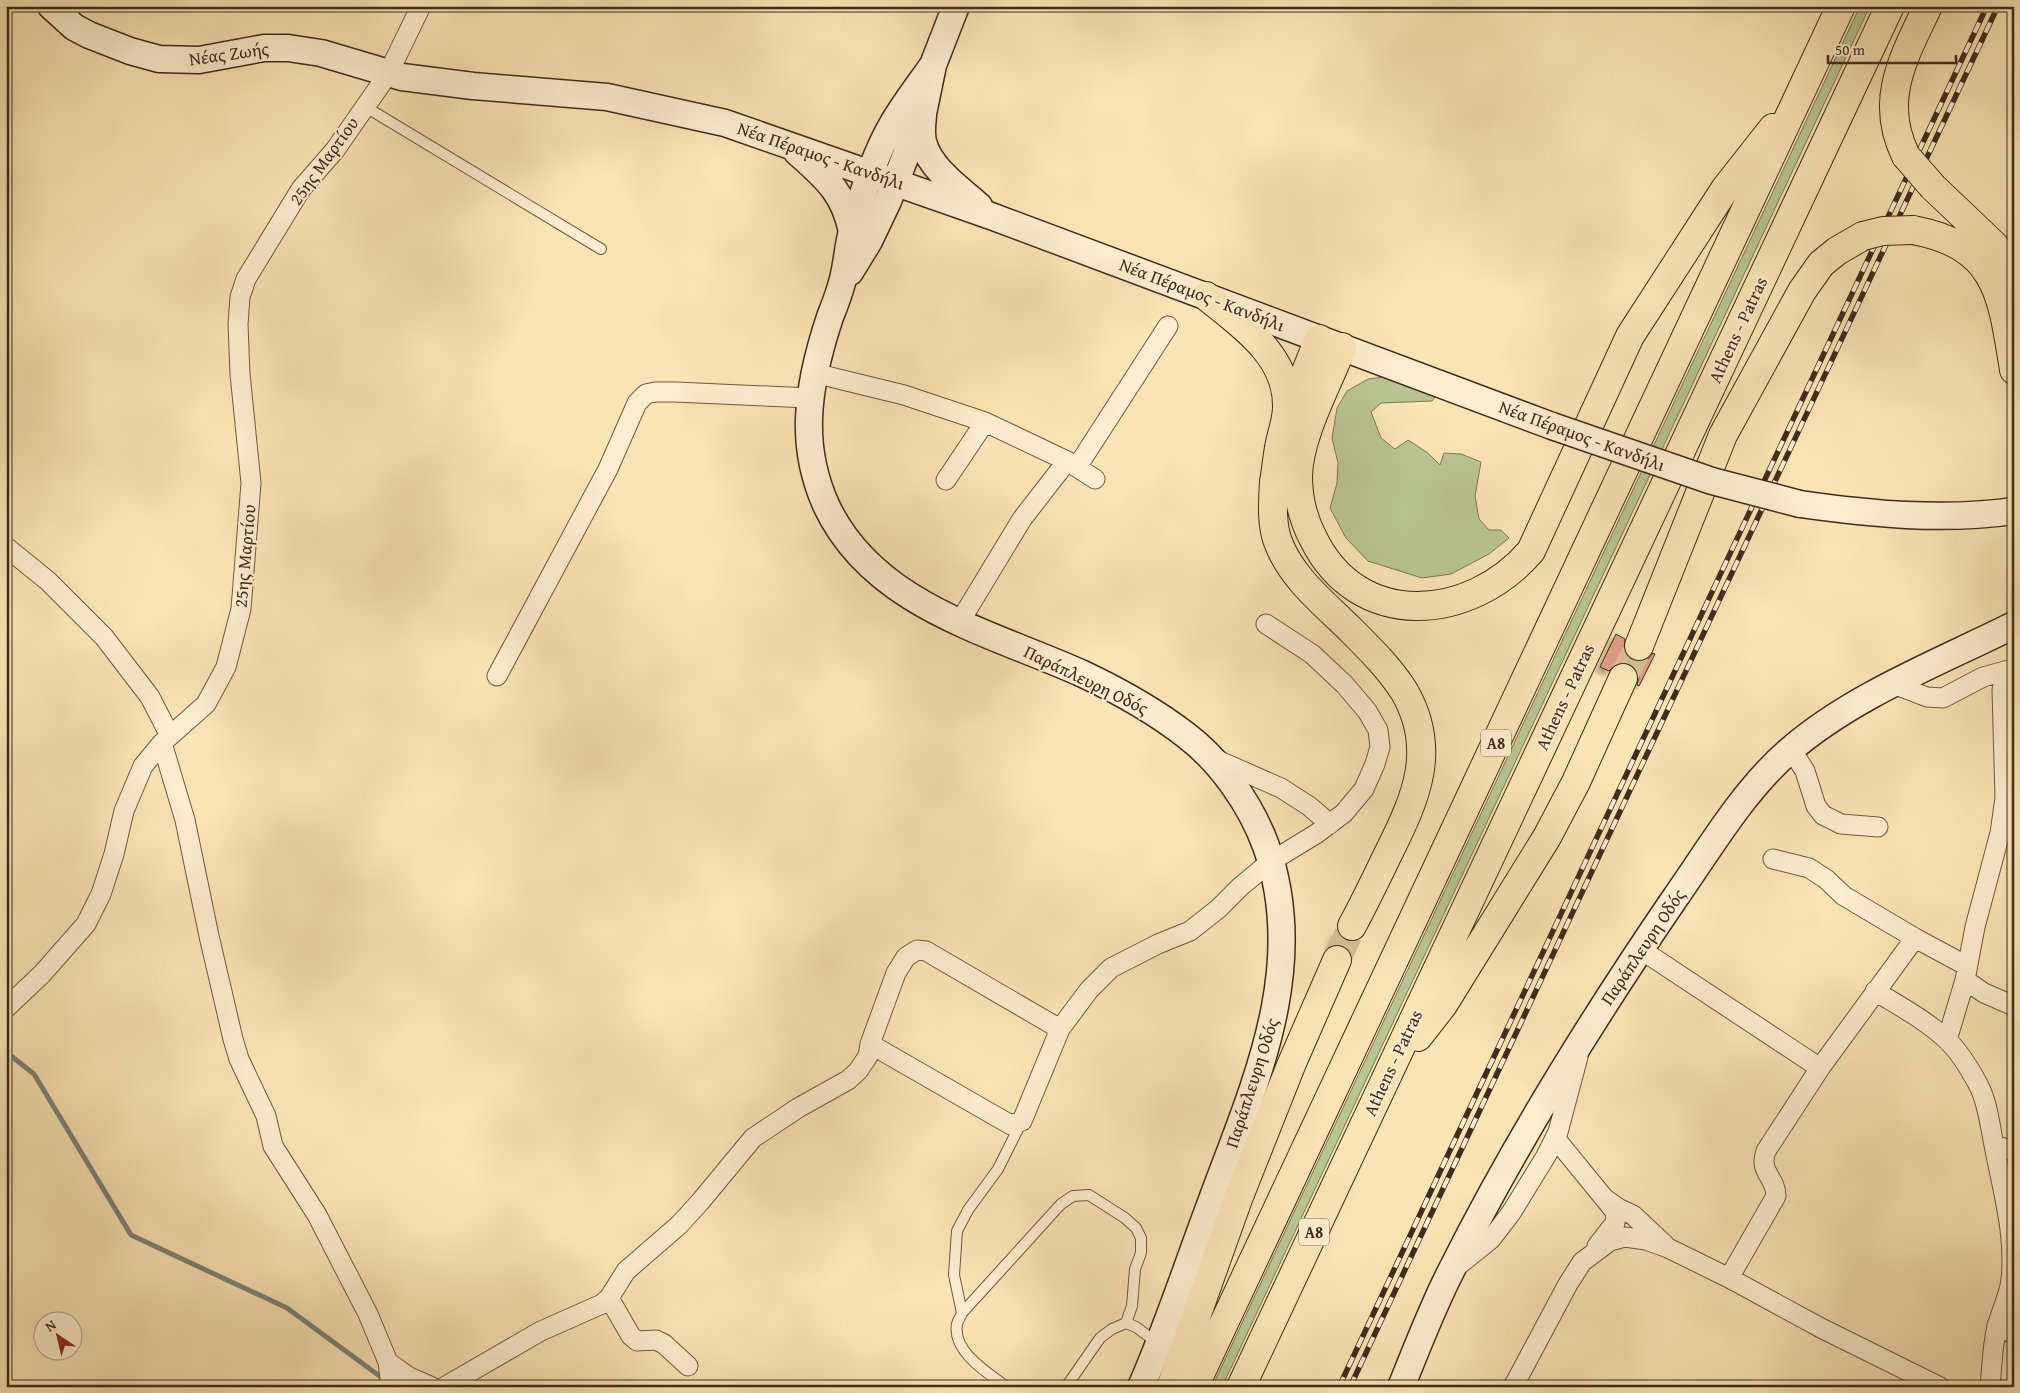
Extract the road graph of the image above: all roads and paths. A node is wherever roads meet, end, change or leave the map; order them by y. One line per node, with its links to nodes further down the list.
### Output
1 (50, 6): 8 (street, Νέας Ζωής)
2 (422, 6): 8 (street, 25ης Μαρτίου)
3 (956, 6): 7 (street, Παράπλευρη Οδός)
4 (1841, 6): 9 (highway, Α8)
5 (1890, 6): 59 (highway, Athens - Patras / Α8)
6 (1928, 6): 17 (highway, bridge)
7 (933, 65): 11 (street, Παράπλευρη Οδός); 13 (street, Παράπλευρη Οδός)
8 (388, 74): 10 (street, 25ης Μαρτίου); 12 (street, Νέα Πέραμος - Κανδήλι)
9 (1797, 99): 21 (highway); 84 (highway, Α8)
10 (364, 106): 16 (lane); 39 (street, 25ης Μαρτίου)
11 (924, 108): 13 (street, Παράπλευρη Οδός); 14 (street)
12 (787, 144): 13 (street, Νέα Πέραμος - Κανδήλι); 15 (street)
13 (883, 178): 14 (street, Νέα Πέραμος - Κανδήλι); 15 (street, Παράπλευρη Οδός); 18 (street, Παράπλευρη Οδός)
14 (991, 216): 19 (street, Νέα Πέραμος - Κανδήλι)
15 (852, 232): 18 (street, Παράπλευρη Οδός)
16 (601, 249)
17 (2014, 275)
18 (842, 285): 23 (street, Παράπλευρη Οδός)
19 (1206, 296): 21 (street, Νέα Πέραμος - Κανδήλι); 25 (highway)
20 (1168, 326): 26 (street)
21 (1330, 343): 25 (highway); 29 (street, Νέα Πέραμος - Κανδήλι, bridge)
22 (2014, 370): 34 (highway, bridge)
23 (812, 385): 24 (street); 31 (street, Παράπλευρη Οδός); 36 (street)
24 (985, 422): 26 (street); 28 (street)
25 (1285, 424): 46 (highway)
26 (1072, 464): 27 (street); 31 (street)
27 (1095, 479)
28 (946, 480)
29 (2014, 511)
30 (6, 547): 39 (street)
31 (960, 622): 41 (street, Παράπλευρη Οδός)
32 (1266, 624): 42 (street)
33 (2014, 625): 38 (street, Παράπλευρη Οδός)
34 (1639, 646)
35 (2013, 668): 38 (street); 50 (street)
36 (497, 676)
37 (1623, 678): 59 (highway)
38 (1893, 684): 40 (street, Παράπλευρη Οδός)
39 (166, 739): 53 (street, 25ης Μαρτίου); 75 (street)
40 (1791, 749): 43 (street); 48 (street, Παράπλευρη Οδός)
41 (1209, 756): 42 (street); 45 (street, Παράπλευρη Οδός)
42 (1330, 824): 45 (street)
43 (1878, 827)
44 (1773, 859): 47 (street)
45 (1270, 862): 54 (street); 74 (street, Παράπλευρη Οδός)
46 (1352, 926)
47 (1915, 938): 50 (street); 51 (street)
48 (1640, 949): 55 (street, Παράπλευρη Οδός); 58 (street)
49 (1337, 960): 83 (highway)
50 (1966, 973): 52 (street); 56 (street)
51 (1875, 991): 56 (street); 58 (street)
52 (2014, 1006)
53 (6, 1008)
54 (1060, 1029): 57 (street); 60 (street)
55 (1584, 1037): 61 (street); 68 (street, Παράπλευρη Οδός)
56 (1947, 1040): 62 (street)
57 (870, 1044): 60 (street); 70 (street)
58 (1820, 1068): 69 (street)
59 (1386, 1078): 85 (highway, Athens - Patras / Α8)
60 (1022, 1121): 71 (lane)
61 (1555, 1138): 65 (street); 68 (street)
62 (1994, 1145): 63 (street); 64 (street)
63 (2014, 1152)
64 (2008, 1176): 73 (street)
65 (1604, 1198): 66 (street); 67 (street)
66 (1668, 1248): 67 (street); 69 (street)
67 (1582, 1262): 87 (street)
68 (1450, 1273): 86 (street, Παράπλευρη Οδός)
69 (1729, 1278): 88 (street)
70 (609, 1298): 76 (street); 79 (street)
71 (962, 1313): 72 (lane); 80 (lane)
72 (1126, 1323): 74 (lane); 81 (lane)
73 (2006, 1330): 89 (street)
74 (1159, 1344): 82 (street, Παράπλευρη Οδός)
75 (388, 1362): 77 (street); 78 (street)
76 (688, 1366)
77 (391, 1387)
78 (432, 1387)
79 (444, 1387)
80 (1007, 1387)
81 (1066, 1387)
82 (1141, 1387)
83 (1172, 1387)
84 (1194, 1387)
85 (1241, 1387)
86 (1400, 1387)
87 (1512, 1387)
88 (1940, 1387)
89 (1990, 1387)

